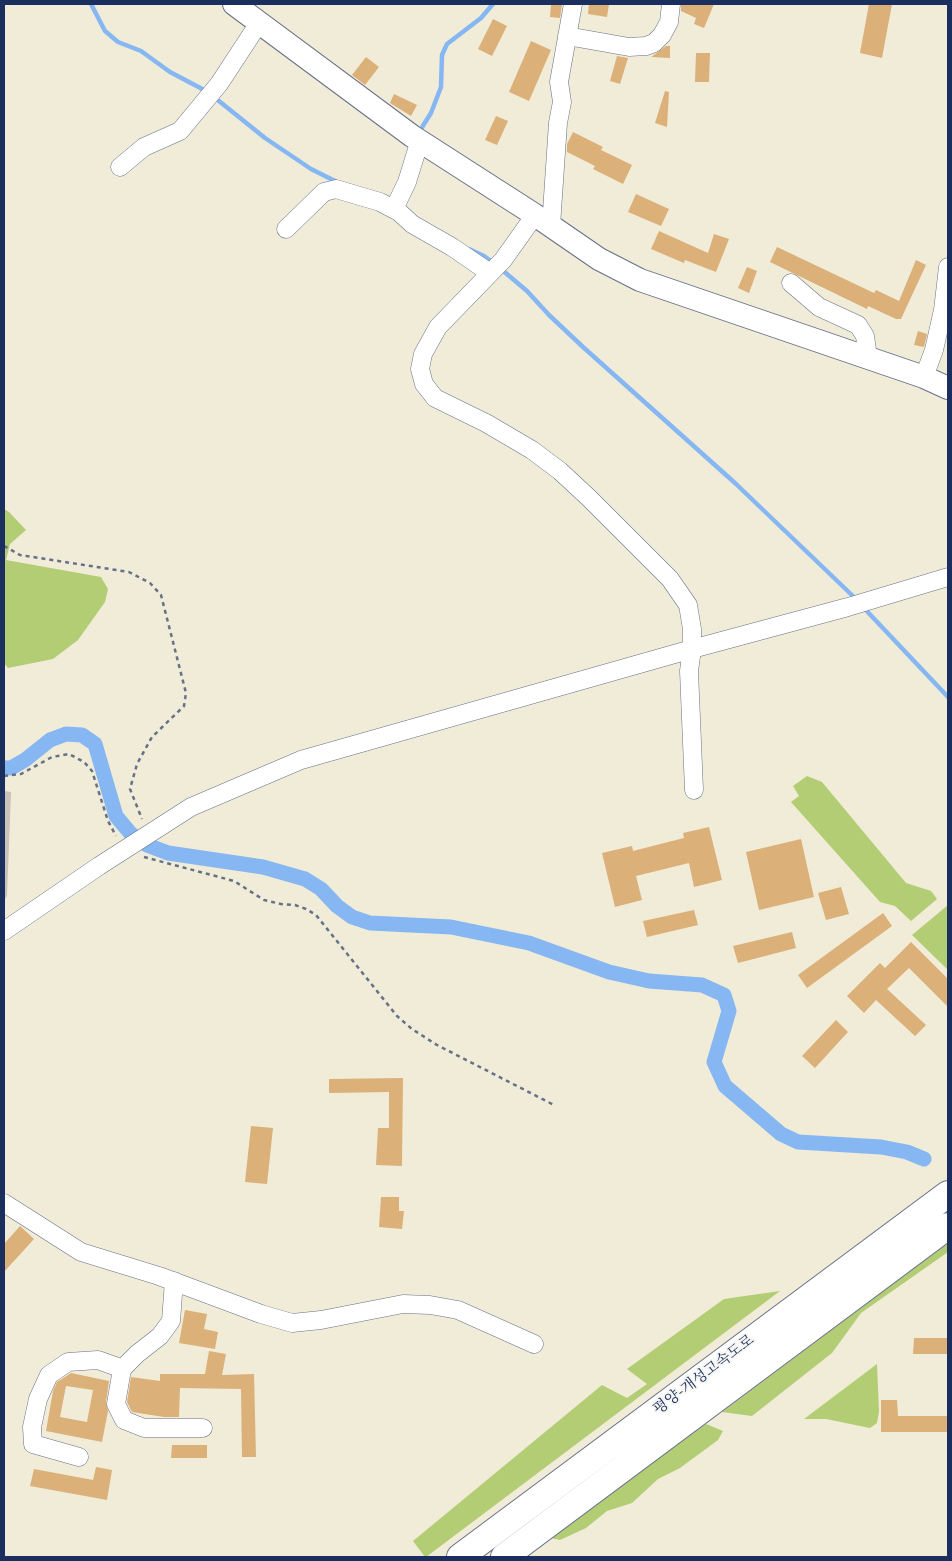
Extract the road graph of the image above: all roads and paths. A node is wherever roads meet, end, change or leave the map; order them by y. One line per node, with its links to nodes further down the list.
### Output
1 (234, 4): 4 (main road)
2 (573, 4): 5 (street)
3 (671, 4): 5 (street)
4 (259, 23): 6 (main road); 7 (street)
5 (568, 36): 9 (street)
6 (417, 138): 8 (street); 9 (main road)
7 (120, 167)
8 (394, 210): 10 (street); 12 (street)
9 (541, 219): 12 (street); 14 (main road)
10 (286, 229)
11 (948, 267): 15 (street)
12 (490, 273): 19 (street)
13 (791, 283): 14 (street)
14 (868, 358): 15 (main road)
15 (924, 377): 16 (main road)
16 (948, 388)
17 (4, 546): 22 (path)
18 (948, 577): 19 (street)
19 (692, 649): 21 (street); 22 (street)
20 (4, 776): 22 (path)
21 (694, 790)
22 (135, 843): 23 (street); 24 (path)
23 (4, 931)
24 (554, 1104)
25 (948, 1194): 33 (highway, 평양-개성고속도로)
26 (4, 1203): 28 (street)
27 (948, 1226): 34 (highway, 평양-개성고속도로)
28 (174, 1282): 29 (street); 30 (street)
29 (534, 1344)
30 (123, 1369): 31 (street); 32 (street)
31 (202, 1428)
32 (79, 1457)
33 (460, 1557)
34 (504, 1557)

